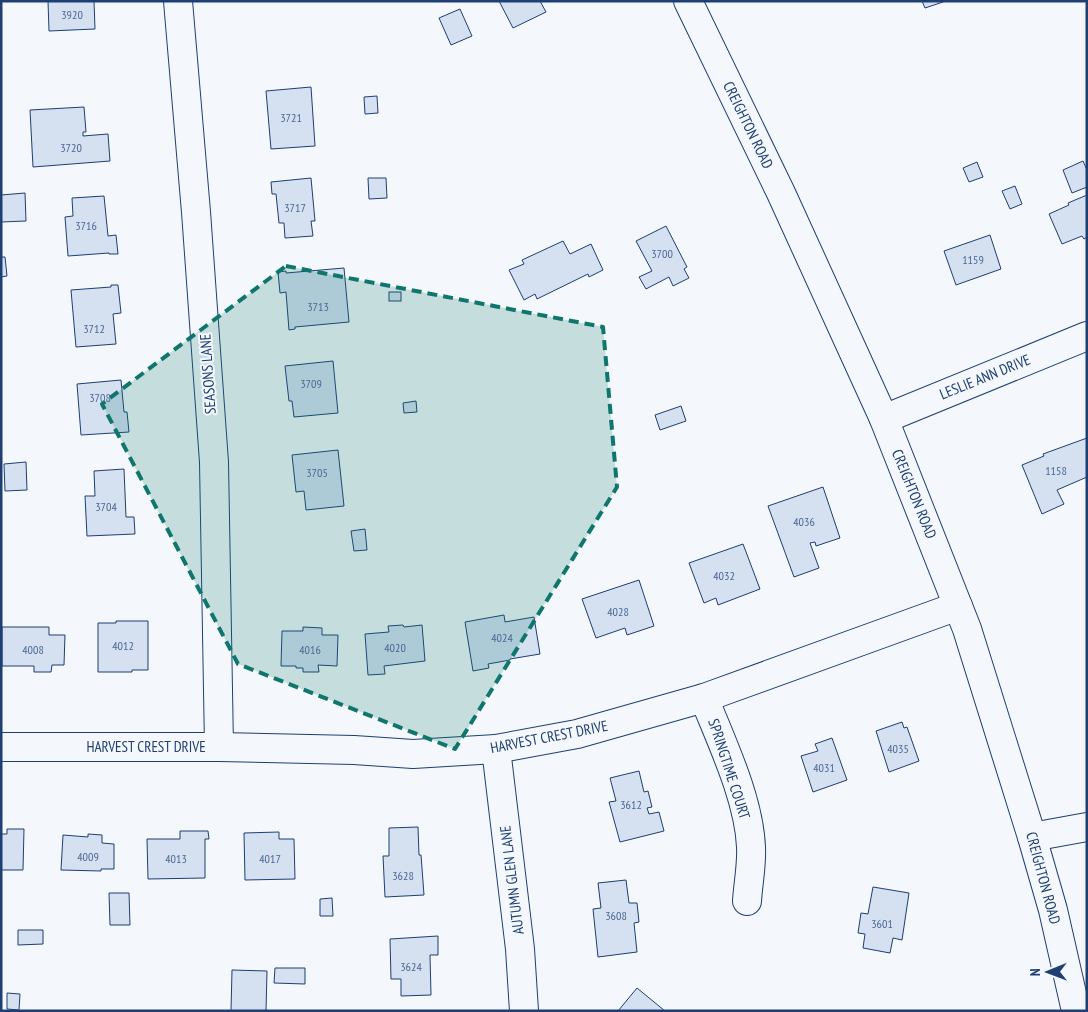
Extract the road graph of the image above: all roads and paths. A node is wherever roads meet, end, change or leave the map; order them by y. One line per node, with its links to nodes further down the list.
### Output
1 (178, 1): 8 (street, SEASONS LANE)
2 (688, 1): 4 (street, CREIGHTON ROAD)
3 (1087, 336): 4 (street, LESLIE ANN DRIVE)
4 (884, 419): 5 (street, CREIGHTON ROAD)
5 (958, 606): 6 (street, HARVEST CREST DRIVE); 11 (street, CREIGHTON ROAD)
6 (704, 698): 9 (street, HARVEST CREST DRIVE); 12 (street, SPRINGTIME COURT)
7 (1, 747): 8 (street, HARVEST CREST DRIVE)
8 (219, 747): 9 (street, HARVEST CREST DRIVE)
9 (496, 749): 13 (street, AUTUMN GLEN LANE)
10 (1087, 827): 11 (street)
11 (1032, 837): 14 (street, CREIGHTON ROAD)
12 (747, 901)
13 (524, 1011)
14 (1076, 1011)

